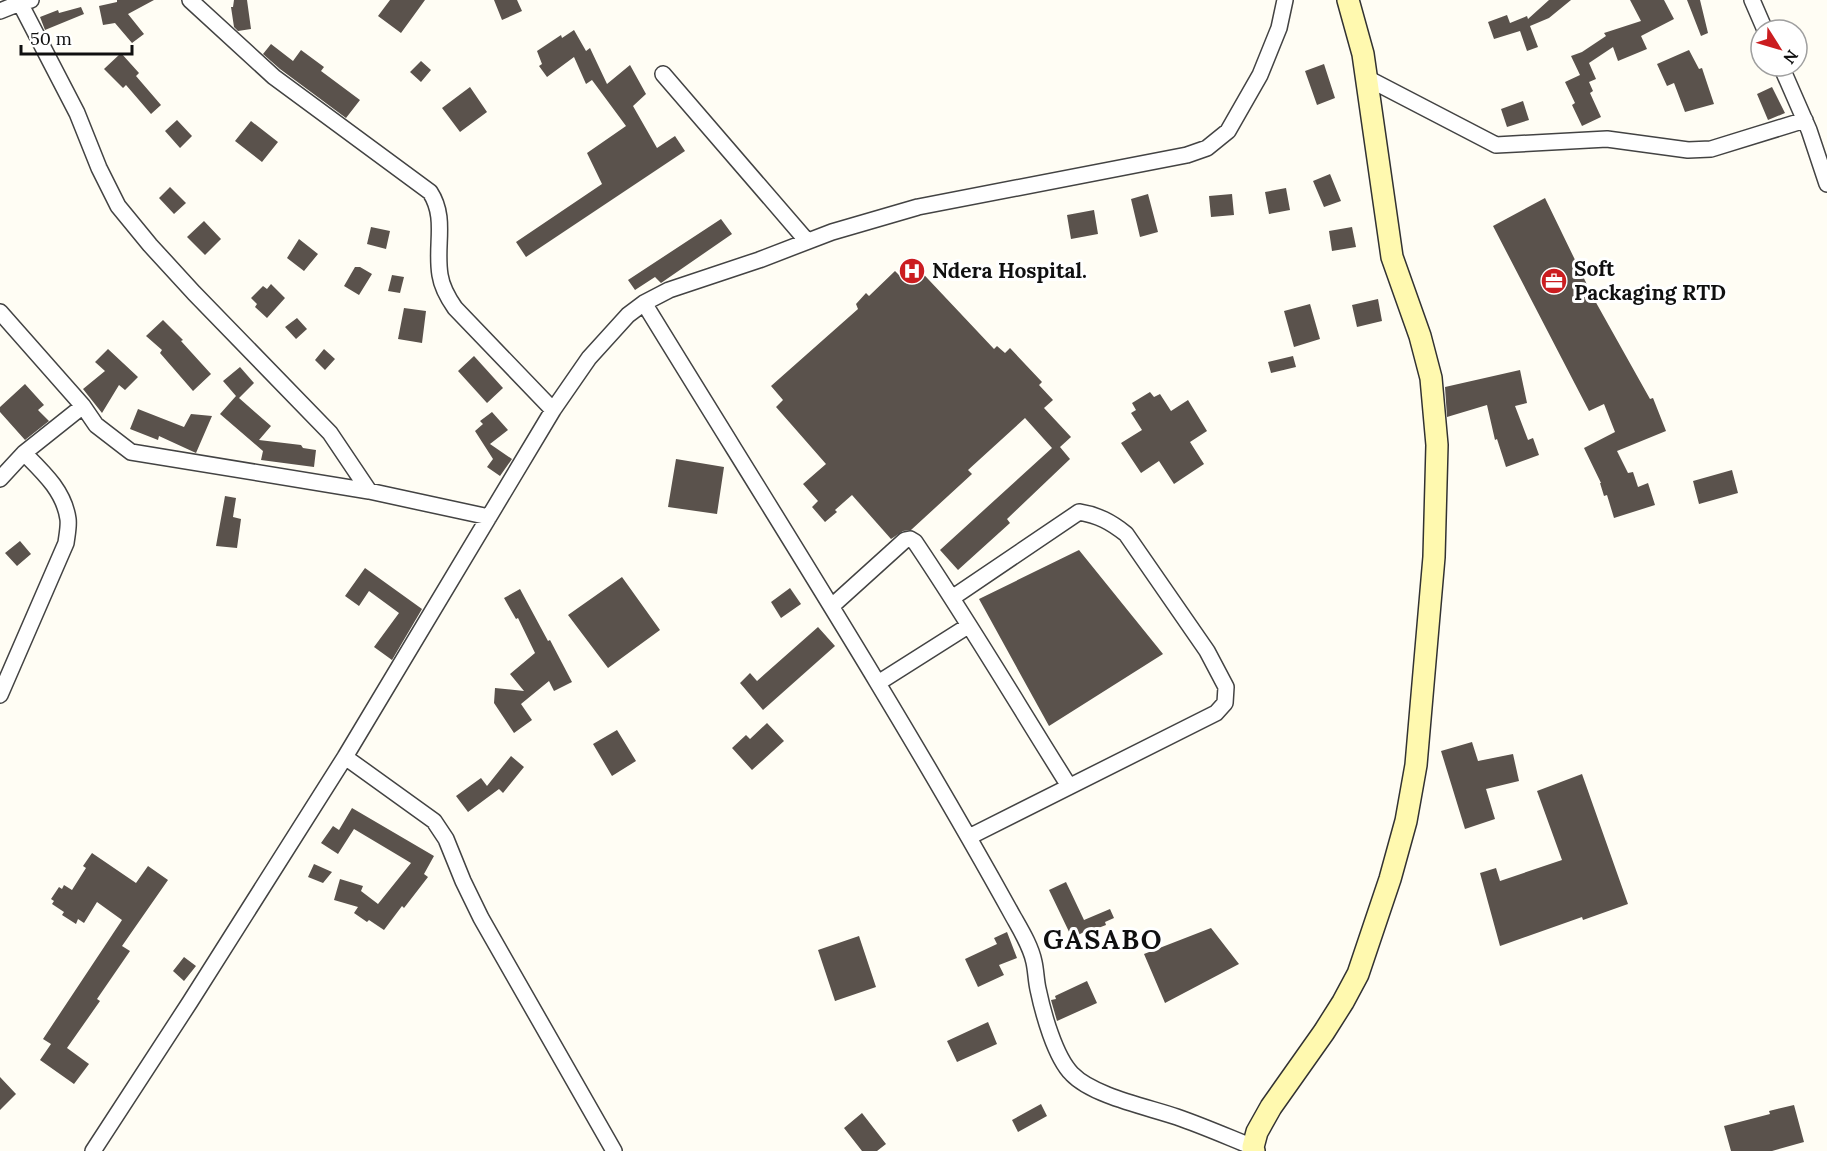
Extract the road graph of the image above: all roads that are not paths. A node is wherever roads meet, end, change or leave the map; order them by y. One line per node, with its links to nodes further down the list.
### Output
1 (190, 0): 17 (street)
2 (1285, 0): 13 (street)
3 (1348, 0): 9 (main road)
4 (1752, 0): 7 (street)
5 (25, 2): 6 (street); 20 (street)
6 (0, 11)
7 (1760, 18)
8 (663, 74): 13 (street)
9 (1367, 78): 11 (street); 30 (main road)
10 (1786, 78): 11 (street)
11 (1805, 120): 12 (street)
12 (1827, 184)
13 (807, 242): 14 (street)
14 (644, 303): 17 (street); 23 (street)
15 (0, 312): 16 (street)
16 (83, 406): 18 (street); 20 (street)
17 (553, 410): 21 (street)
18 (24, 453): 19 (street); 26 (street)
19 (0, 479)
20 (369, 491): 21 (street)
21 (489, 517): 27 (street)
22 (952, 598): 23 (street); 24 (street); 28 (street)
23 (832, 606): 25 (street)
24 (968, 626): 25 (street); 28 (street)
25 (878, 683): 29 (street)
26 (0, 695)
27 (345, 757): 31 (street); 32 (street)
28 (1070, 786): 29 (street)
29 (969, 837): 30 (street)
30 (1253, 1149)
31 (93, 1151)
32 (614, 1151)

